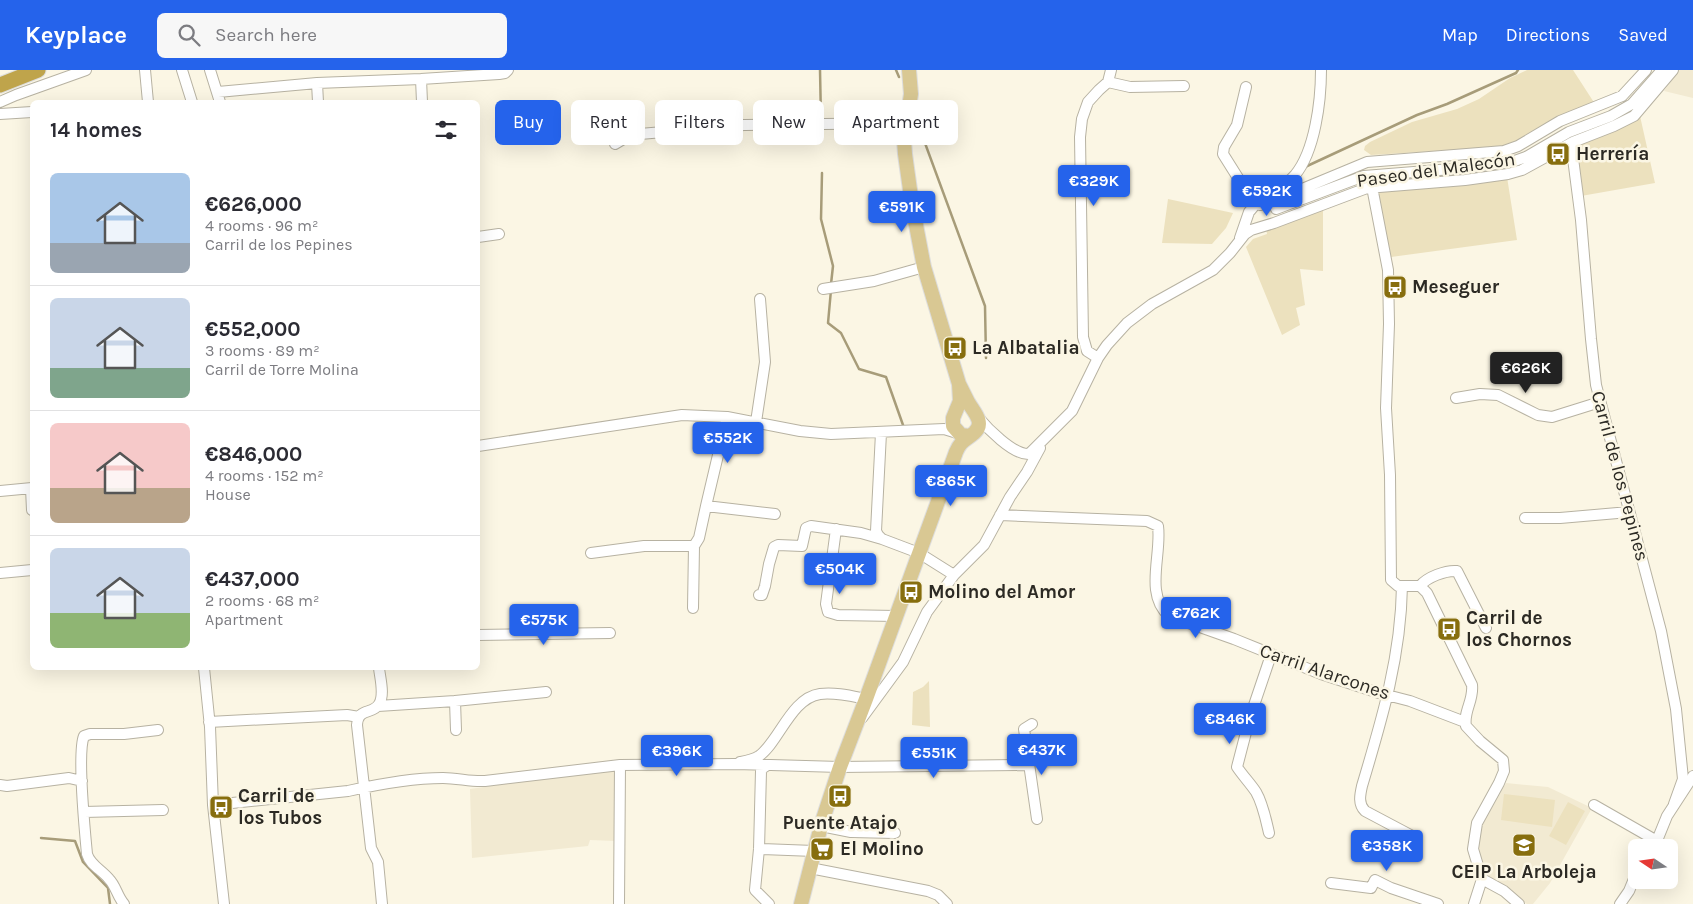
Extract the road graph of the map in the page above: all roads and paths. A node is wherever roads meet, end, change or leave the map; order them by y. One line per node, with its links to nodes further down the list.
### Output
1 (38, 70): 16 (highway)
2 (86, 70): 25 (street)
3 (145, 70): 20 (street)
4 (182, 70): 21 (street)
5 (210, 70): 19 (street)
6 (508, 70): 13 (street)
7 (909, 70): 24 (main road)
8 (1111, 70): 15 (street)
9 (1321, 70): 32 (street)
10 (1646, 70): 34 (street)
11 (1662, 70): 37 (street, Paseo del Malecón)
12 (1673, 70): 30 (street)
13 (421, 79): 14 (street); 23 (street)
14 (317, 82): 19 (street); 22 (street)
15 (1108, 82): 17 (street); 45 (street)
16 (0, 85)
17 (1184, 86)
18 (1246, 87): 36 (street)
19 (219, 97)
20 (148, 100)
21 (191, 100)
22 (318, 100)
23 (422, 100)
24 (910, 100)
25 (0, 102)
26 (30, 112): 27 (street)
27 (0, 114)
28 (834, 124): 29 (street)
29 (645, 134)
30 (1571, 143): 33 (street); 48 (street, Carril de los Pepines)
31 (905, 145): 42 (main road)
32 (1295, 175): 34 (street); 35 (street)
33 (1372, 187): 38 (street); 78 (street)
34 (1302, 189): 35 (street)
35 (1267, 197): 36 (street)
36 (1258, 204): 38 (street); 41 (street)
37 (1276, 209)
38 (1251, 230): 41 (street)
39 (499, 234): 40 (street)
40 (480, 237)
41 (1239, 242): 45 (street)
42 (924, 268): 43 (street); 46 (main road)
43 (823, 290)
44 (760, 299): 52 (street)
45 (1098, 358): 57 (street)
46 (959, 384): 49 (main road); 50 (main road)
47 (1456, 398): 48 (street)
48 (1600, 402): 64 (street, Carril de los Pepines)
49 (976, 414): 50 (main road); 55 (main road); 56 (street)
50 (954, 416): 53 (street); 55 (main road)
51 (726, 417): 52 (street); 58 (street); 63 (street)
52 (756, 422): 54 (street)
53 (935, 430): 54 (street); 55 (street)
54 (881, 433): 68 (street)
55 (963, 435): 56 (street); 73 (main road)
56 (1003, 441): 59 (street)
57 (1043, 442): 59 (street); 60 (street)
58 (480, 446)
59 (1021, 453): 60 (street)
60 (1027, 472): 66 (street)
61 (30, 488): 62 (street)
62 (0, 491)
63 (706, 506): 65 (street); 72 (street)
64 (1629, 512): 67 (street); 107 (street, Carril de los Pepines)
65 (775, 514)
66 (1000, 516): 77 (street); 86 (street, Carril Alarcones)
67 (1525, 518)
68 (876, 520): 70 (street); 71 (street)
69 (836, 529): 70 (street); 80 (street); 82 (street)
70 (861, 533): 71 (street)
71 (884, 540): 73 (street)
72 (694, 546): 74 (street); 81 (street)
73 (919, 552): 77 (street); 82 (main road)
74 (591, 553)
75 (30, 570): 76 (street)
76 (0, 573)
77 (954, 575): 98 (street)
78 (1402, 586): 79 (street); 90 (street)
79 (1420, 586): 83 (street); 96 (street)
80 (759, 595)
81 (693, 608)
82 (896, 616): 91 (main road)
83 (1486, 628)
84 (610, 633): 85 (street)
85 (480, 635)
86 (1271, 655): 90 (street, Carril Alarcones); 118 (street)
87 (204, 670): 95 (street)
88 (379, 670): 93 (street)
89 (546, 692): 92 (street)
90 (1388, 695): 96 (street, Carril Alarcones); 119 (street)
91 (866, 699): 98 (main road); 101 (street)
92 (454, 702): 93 (street); 100 (street)
93 (378, 706): 94 (street)
94 (359, 717): 95 (street); 110 (street)
95 (209, 722): 111 (street)
96 (1465, 722): 125 (street)
97 (1032, 724): 104 (street)
98 (855, 727): 106 (main road)
99 (158, 730): 108 (street)
100 (456, 730)
101 (763, 751): 102 (street); 105 (street)
102 (735, 764): 103 (street); 105 (street)
103 (620, 765): 110 (street); 131 (street)
104 (1028, 765): 106 (street); 115 (street)
105 (769, 766): 106 (street); 122 (street)
106 (840, 767): 116 (main road)
107 (1690, 776): 121 (street, Carril de los Pepines)
108 (82, 781): 109 (street); 114 (street)
109 (0, 785)
110 (363, 787): 111 (street); 130 (street)
111 (213, 805): 129 (street)
112 (1594, 806): 120 (street)
113 (163, 810): 114 (street)
114 (84, 812): 128 (street)
115 (1036, 819)
116 (820, 826): 117 (street); 123 (main road)
117 (895, 833)
118 (1269, 834)
119 (1416, 838)
120 (1648, 839)
121 (1658, 839)
122 (759, 849): 123 (street); 132 (street)
123 (814, 851): 124 (main road)
124 (810, 868): 133 (main road); 134 (street)
125 (1482, 879): 136 (street); 137 (street)
126 (1331, 883): 135 (street)
127 (1630, 889): 138 (street)
128 (124, 904)
129 (224, 904)
130 (382, 904)
131 (620, 904)
132 (769, 904)
133 (801, 904)
134 (947, 904)
135 (1438, 904)
136 (1474, 904)
137 (1519, 904)
138 (1620, 904)

